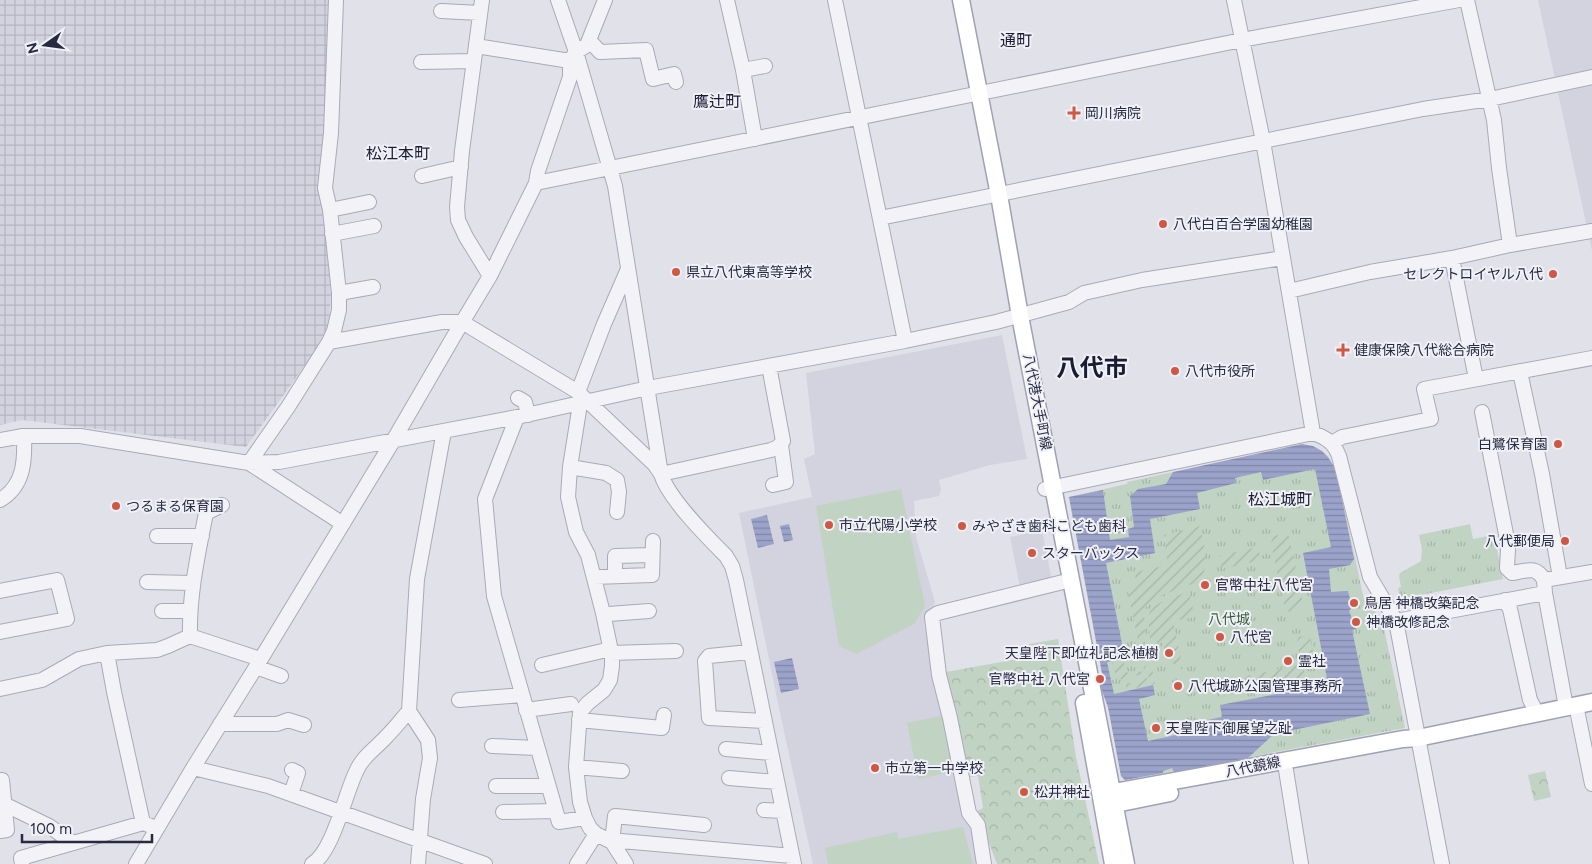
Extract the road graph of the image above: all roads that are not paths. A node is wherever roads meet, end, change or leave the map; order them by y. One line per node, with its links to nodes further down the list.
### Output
1 (336, 0): 34 (street)
2 (558, 0): 16 (street)
3 (605, 0): 13 (street)
4 (727, 0): 20 (street)
5 (835, 0): 25 (street)
6 (953, 0): 23 (main road, 八代港大手町線)
7 (961, 0): 23 (main road, 八代港大手町線)
8 (1234, 0): 14 (street)
9 (1459, 0): 14 (street)
10 (1467, 0): 24 (street)
11 (481, 7): 12 (street); 15 (street)
12 (440, 11)
13 (590, 40): 16 (street); 21 (street)
14 (1242, 40): 23 (street); 27 (street)
15 (476, 46): 16 (street); 17 (street)
16 (573, 57): 29 (street); 31 (street)
17 (474, 61): 18 (street); 28 (street)
18 (421, 62)
19 (765, 66): 20 (street)
20 (743, 70): 26 (street)
21 (674, 74)
22 (1592, 77): 24 (street)
23 (975, 93): 25 (street); 32 (main road, 八代港大手町線)
24 (1490, 99): 27 (street); 39 (street)
25 (859, 117): 26 (street); 35 (street)
26 (755, 139): 29 (street)
27 (1263, 141): 32 (street); 40 (street)
28 (461, 167): 30 (street); 43 (street)
29 (610, 167): 31 (street); 42 (street)
30 (422, 176)
31 (536, 183): 43 (street)
32 (996, 195): 35 (street); 47 (main road, 八代港大手町線)
33 (369, 202): 34 (street)
34 (330, 210): 38 (street)
35 (880, 218): 49 (street)
36 (374, 226): 38 (street)
37 (1592, 231): 39 (street)
38 (332, 234): 46 (street)
39 (1510, 245): 41 (street)
40 (1283, 258): 45 (street); 47 (street)
41 (1452, 258): 45 (street); 54 (street)
42 (628, 268): 55 (street); 57 (street)
43 (490, 276): 48 (street)
44 (372, 287): 46 (street)
45 (1289, 291): 61 (street)
46 (339, 293): 50 (street)
47 (1016, 317): 49 (street); 71 (main road, 八代港大手町線)
48 (462, 322): 50 (street); 57 (street); 64 (street)
49 (905, 341): 52 (street)
50 (329, 342): 67 (street)
51 (1592, 358): 53 (street)
52 (769, 366): 55 (street); 66 (street)
53 (1520, 372): 54 (street); 81 (street)
54 (1476, 379): 65 (street)
55 (648, 388): 57 (street); 69 (street)
56 (518, 398): 59 (street)
57 (582, 399): 59 (street); 68 (street); 69 (street)
58 (1482, 412): 85 (street)
59 (522, 416): 60 (street); 103 (street)
60 (444, 431): 64 (street); 108 (street)
61 (1313, 433): 65 (street); 71 (street)
62 (24, 436): 63 (street); 67 (street); 72 (street)
63 (0, 440)
64 (392, 441): 67 (street); 75 (street)
65 (1332, 442): 92 (street)
66 (781, 445): 69 (street); 70 (street)
67 (249, 462): 75 (street)
68 (570, 467): 74 (street); 80 (street)
69 (661, 474): 97 (street)
70 (773, 485)
71 (1049, 488): 83 (main road, 八代港大手町線); 132 (main road, 八代港大手町線)
72 (0, 500)
73 (222, 505): 77 (street)
74 (617, 512)
75 (343, 524): 99 (street)
76 (157, 536): 77 (street)
77 (202, 536): 84 (street)
78 (1592, 572): 81 (street)
79 (615, 576): 79 (street); 80 (street)
80 (594, 577): 91 (street)
81 (1560, 577): 85 (street)
82 (147, 582): 84 (street)
83 (1063, 582): 132 (main road, 八代港大手町線); 156 (street)
84 (192, 583): 89 (street)
85 (1544, 586): 87 (street); 106 (street)
86 (0, 591): 93 (street)
87 (1505, 600): 92 (street); 109 (street)
88 (162, 611): 89 (street)
89 (189, 611): 94 (street)
90 (648, 611): 91 (street)
91 (603, 613): 95 (street)
92 (1396, 621): 115 (street)
93 (0, 632)
94 (190, 636): 98 (street); 99 (street)
95 (611, 651): 96 (street); 100 (street); 111 (street)
96 (676, 651)
97 (750, 652): 112 (street); 112 (street)
98 (107, 653): 102 (street); 140 (street)
99 (258, 663): 101 (street); 113 (street)
100 (542, 665)
101 (282, 676)
102 (0, 688)
103 (522, 695): 104 (street); 107 (street)
104 (459, 700)
105 (571, 704): 107 (street)
106 (1578, 704): 109 (main road, 八代鏡線); 128 (street)
107 (526, 710): 117 (street)
108 (409, 711): 135 (street); 145 (street)
109 (1537, 713): 115 (main road, 八代鏡線)
110 (664, 715): 111 (street)
111 (580, 720): 120 (street)
112 (764, 721): 119 (street)
113 (220, 724): 114 (street); 121 (street)
114 (304, 725)
115 (1418, 738): 123 (main road, 八代鏡線); 132 (main road, 八代鏡線); 160 (street)
116 (492, 746): 117 (street)
117 (536, 748): 130 (street)
118 (726, 749): 119 (street)
119 (771, 753): 127 (street)
120 (576, 767): 124 (street); 139 (street)
121 (193, 768): 131 (street); 142 (street)
122 (292, 770): 131 (street)
123 (1286, 770): 132 (main road, 八代鏡線); 159 (street)
124 (622, 771)
125 (729, 778): 127 (street)
126 (0, 780): 133 (street)
127 (777, 782): 137 (street)
128 (1592, 784)
129 (496, 786): 130 (street)
130 (547, 786): 136 (street)
131 (291, 794): 135 (street)
132 (1107, 800): 157 (main road); 158 (main road)
133 (4, 806): 143 (street); 147 (street)
134 (764, 810): 137 (street)
135 (341, 811): 145 (street); 151 (street)
136 (555, 811): 138 (street); 139 (street)
137 (783, 811): 148 (street)
138 (503, 812)
139 (584, 818): 144 (street)
140 (143, 823): 142 (street); 147 (street)
141 (704, 825): 146 (street)
142 (157, 829): 150 (street)
143 (0, 831)
144 (596, 834): 146 (street); 154 (street)
145 (420, 840): 152 (street); 153 (street)
146 (612, 842): 148 (street); 155 (street)
147 (73, 843): 149 (street)
148 (793, 860)
149 (22, 864)
150 (136, 864)
151 (312, 864)
152 (418, 864)
153 (485, 864)
154 (577, 864)
155 (626, 864)
156 (984, 864)
157 (1113, 864)
158 (1126, 864)
159 (1301, 864)
160 (1442, 864)

